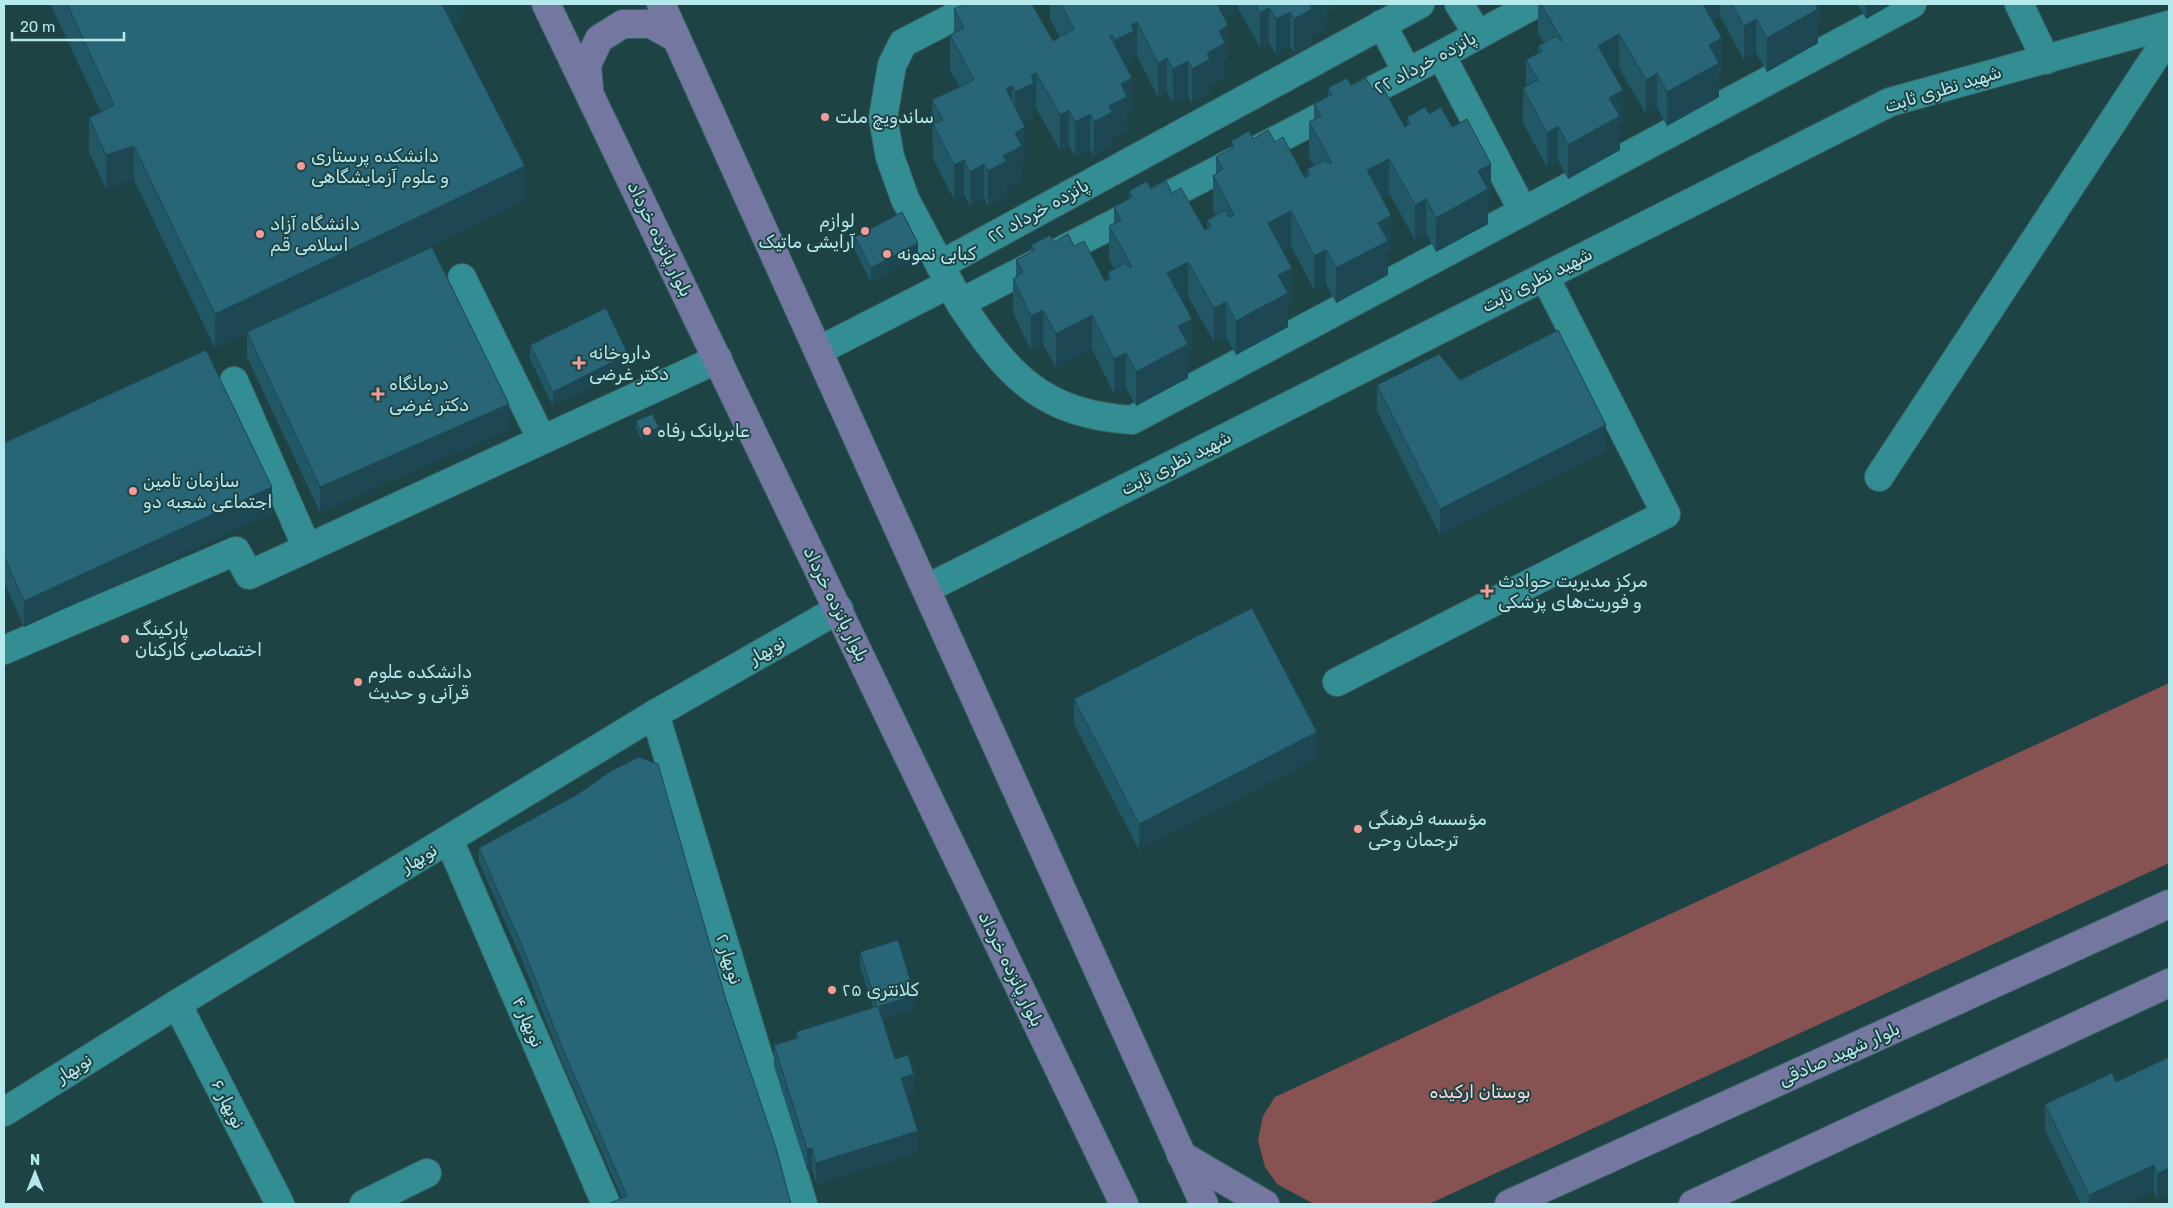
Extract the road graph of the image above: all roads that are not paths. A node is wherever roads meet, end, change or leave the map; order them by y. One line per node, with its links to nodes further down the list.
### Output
1 (546, 4): 17 (main road, بلوار پانزده خرداد)
2 (661, 4): 13 (main road)
3 (979, 4): 21 (street)
4 (1420, 4): 9 (street, پانزده خرداد ۲۲)
5 (1459, 4): 11 (street)
6 (1535, 4): 11 (street, پانزده خرداد ۲۲)
7 (1912, 4): 18 (street)
8 (2019, 4): 15 (street)
9 (1382, 24): 16 (street); 21 (street, پانزده خرداد ۲۲)
10 (2169, 26): 15 (street, شهید نظری ثابت)
11 (1478, 35): 14 (street, پانزده خرداد ۲۲)
12 (2169, 36): 26 (street)
13 (676, 38): 17 (main road); 22 (main road)
14 (1441, 55): 16 (street, پانزده خرداد ۲۲); 18 (street)
15 (2046, 60): 19 (street, شهید نظری ثابت)
16 (1407, 72): 21 (street, پانزده خرداد ۲۲)
17 (589, 93): 23 (main road, بلوار پانزده خرداد)
18 (1523, 211): 21 (street)
19 (1545, 276): 28 (street, شهید نظری ثابت); 31 (street)
20 (462, 278): 25 (street)
21 (950, 284): 22 (street, پانزده خرداد ۲۲)
22 (818, 350): 28 (main road)
23 (718, 359): 25 (street); 29 (main road, بلوار پانزده خرداد)
24 (234, 381): 27 (street)
25 (542, 440): 27 (street)
26 (1879, 477)
27 (307, 548): 30 (street)
28 (926, 589): 38 (main road)
29 (838, 609): 32 (street, نوبهار); 40 (main road, بلوار پانزده خرداد)
30 (4, 650)
31 (1337, 682)
32 (654, 714): 33 (street, نوبهار); 44 (street, نوبهار ۲)
33 (449, 840): 36 (street, نوبهار); 43 (street, نوبهار ۴)
34 (2169, 904): 47 (main road, بلوار شهید صادقی)
35 (2169, 983): 48 (main road)
36 (177, 1004): 37 (street, نوبهار); 41 (street, نوبهار ۶)
37 (6, 1105)
38 (1181, 1155): 45 (main road); 46 (main road)
39 (427, 1174): 42 (street)
40 (1117, 1198)
41 (280, 1204)
42 (364, 1204)
43 (606, 1204)
44 (803, 1204)
45 (1204, 1204)
46 (1265, 1204)
47 (1509, 1204)
48 (1693, 1204)

